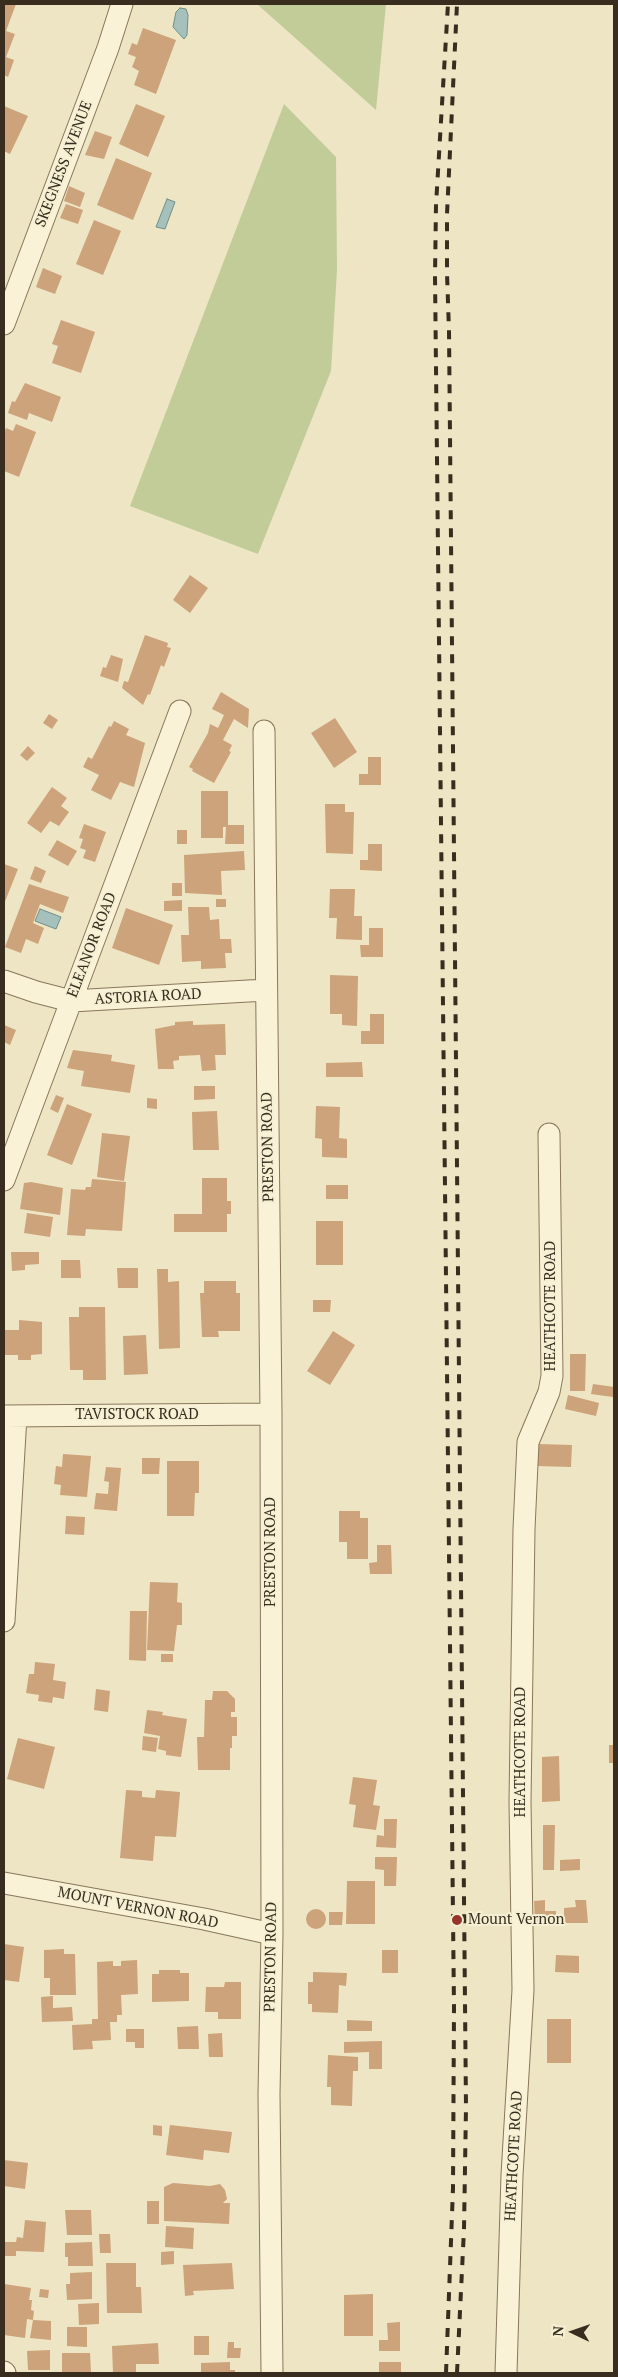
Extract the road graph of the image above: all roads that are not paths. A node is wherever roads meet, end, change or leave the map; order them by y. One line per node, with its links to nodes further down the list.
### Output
1 (122, 4): 2 (street, SKEGNESS AVENUE)
2 (4, 324)
3 (180, 711): 7 (street, ELEANOR ROAD)
4 (264, 731): 6 (street, PRESTON ROAD)
5 (4, 980): 7 (street, ASTORIA ROAD)
6 (266, 990): 7 (street, ASTORIA ROAD); 10 (street, PRESTON ROAD)
7 (71, 1001): 9 (street, ELEANOR ROAD)
8 (548, 1134): 16 (street, HEATHCOTE ROAD)
9 (4, 1180)
10 (271, 1414): 11 (street, TAVISTOCK ROAD); 14 (street, PRESTON ROAD)
11 (10, 1416): 12 (street)
12 (4, 1621)
13 (4, 1883): 14 (street, MOUNT VERNON ROAD)
14 (272, 1934): 15 (street, PRESTON ROAD)
15 (272, 2373)
16 (506, 2373)

